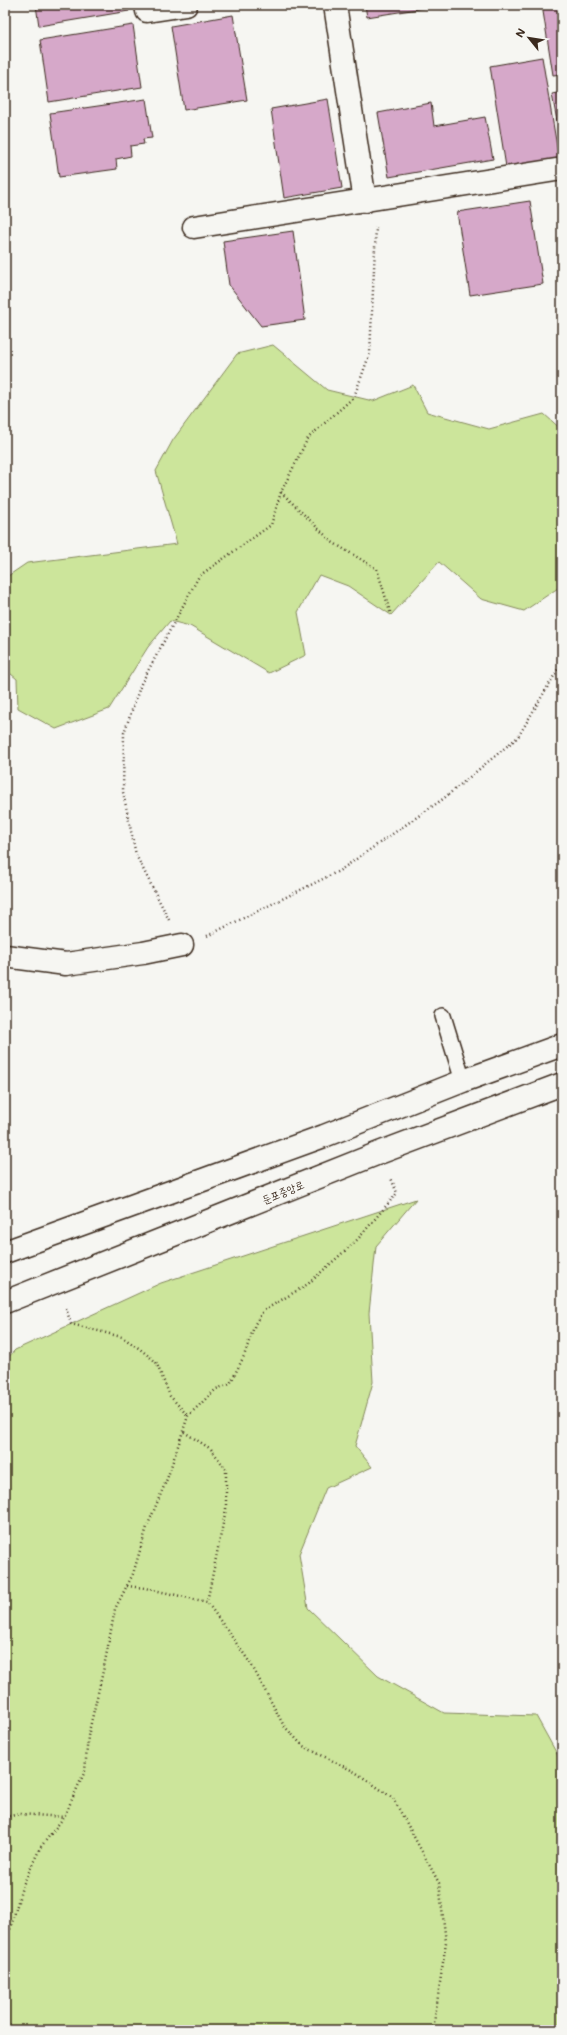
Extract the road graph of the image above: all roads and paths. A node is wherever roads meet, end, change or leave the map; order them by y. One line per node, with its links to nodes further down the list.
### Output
1 (146, 5): 2 (street)
2 (186, 5)
3 (335, 5): 5 (street)
4 (562, 169): 5 (street)
5 (371, 200): 6 (street); 7 (path)
6 (194, 227)
7 (281, 492): 8 (path); 10 (path)
8 (392, 615)
9 (562, 658): 10 (path)
10 (182, 945): 11 (street)
11 (5, 956)
12 (443, 1016): 14 (lane)
13 (562, 1045): 14 (street)
14 (463, 1081): 17 (street)
15 (562, 1084): 18 (street, 둔포중앙로)
16 (390, 1178): 20 (path)
17 (5, 1252)
18 (5, 1302)
19 (64, 1304): 20 (path)
20 (188, 1416): 21 (path)
21 (184, 1432): 22 (path); 23 (path)
22 (126, 1586): 23 (path); 25 (path)
23 (207, 1602): 27 (path)
24 (5, 1817): 25 (path)
25 (64, 1817): 26 (path)
26 (5, 1940)
27 (433, 2030)

